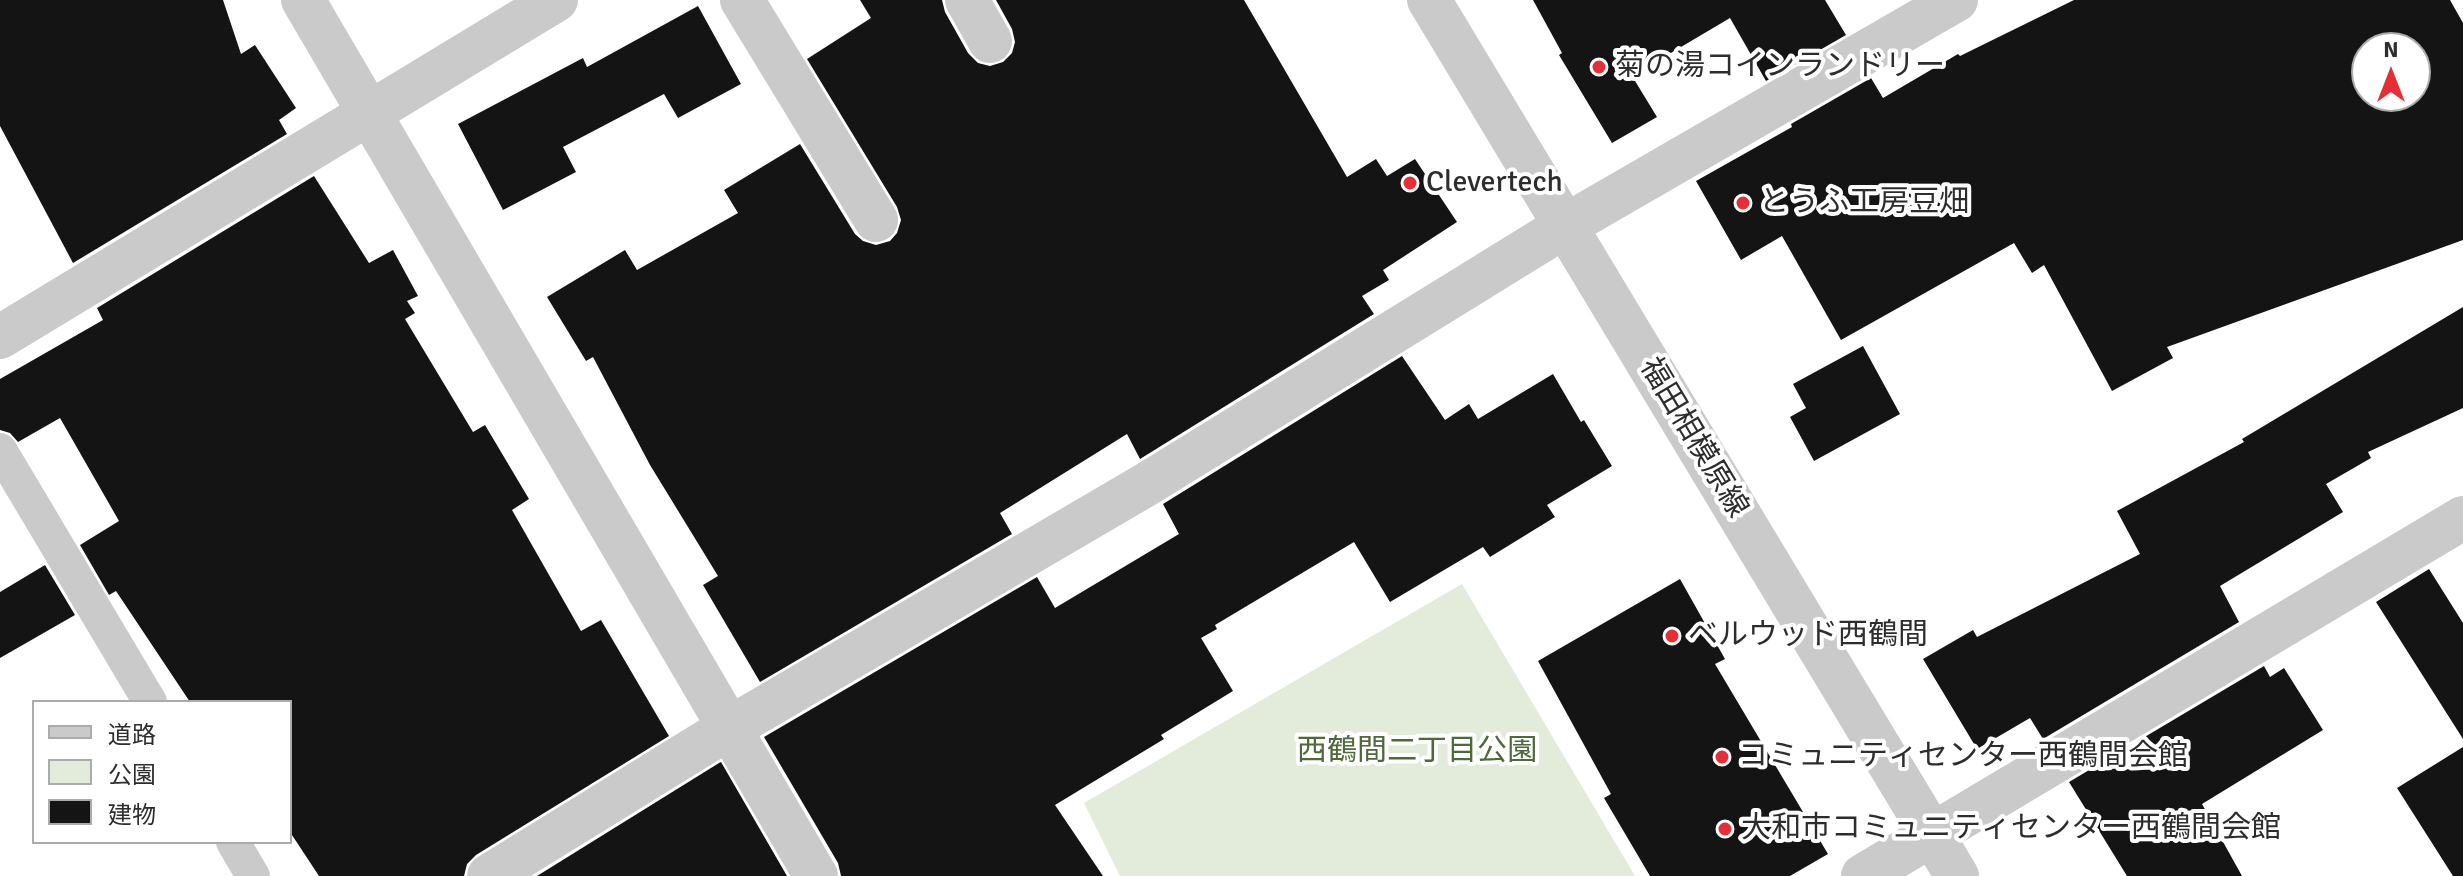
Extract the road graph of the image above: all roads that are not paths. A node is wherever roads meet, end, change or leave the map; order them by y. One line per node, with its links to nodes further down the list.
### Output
1 (303, 0): 8 (street)
2 (556, 0): 8 (street)
3 (742, 0): 9 (street)
4 (967, 0): 7 (street)
5 (1429, 0): 10 (street, 福田相模原線)
6 (1956, 0): 10 (street)
7 (990, 41)
8 (370, 112): 11 (street); 15 (street)
9 (876, 220)
10 (1565, 226): 15 (street); 16 (street, 福田相模原線)
11 (0, 337)
12 (0, 450): 14 (lane)
13 (2463, 518): 16 (street)
14 (149, 700)
15 (730, 728): 19 (street); 20 (street)
16 (1933, 834): 21 (street); 22 (street, 福田相模原線)
17 (234, 844): 18 (lane)
18 (253, 876)
19 (489, 876)
20 (816, 876)
21 (1863, 876)
22 (1957, 876)

